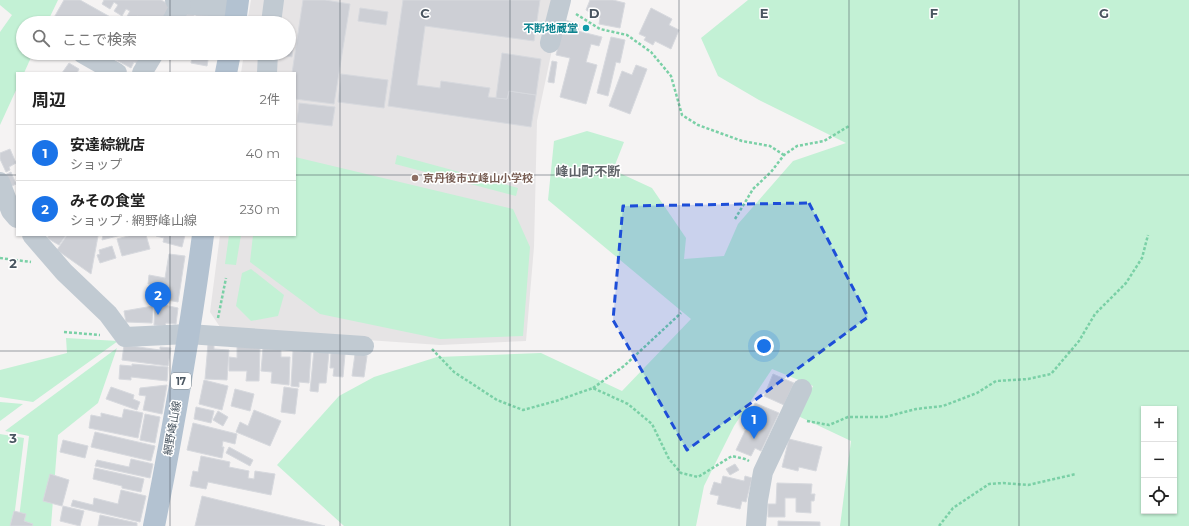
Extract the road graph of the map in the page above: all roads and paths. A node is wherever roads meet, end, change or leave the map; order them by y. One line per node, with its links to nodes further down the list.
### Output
1 (274, 0): 6 (street)
2 (178, 2): 4 (street); 5 (street)
3 (560, 2): 7 (street); 17 (path)
4 (237, 10)
5 (173, 16)
6 (272, 16)
7 (550, 43)
8 (94, 60): 12 (street)
9 (150, 60): 13 (street)
10 (229, 60): 14 (main road)
11 (268, 60): 15 (street)
12 (115, 72)
13 (143, 72)
14 (226, 72)
15 (267, 72)
16 (849, 126): 17 (path)
17 (784, 155): 20 (path)
18 (0, 182): 19 (street)
19 (16, 217)
20 (735, 218)
21 (1148, 235): 33 (path)
22 (33, 236): 28 (street)
23 (203, 236): 27 (main road, 網野峰山線 / 17)
24 (226, 278): 27 (path)
25 (680, 313): 31 (path)
26 (64, 332): 28 (path)
27 (196, 335): 28 (street); 29 (street); 36 (main road, 網野峰山線 / 17)
28 (125, 337)
29 (364, 346)
30 (432, 349): 31 (path)
31 (593, 388): 34 (path)
32 (802, 389): 33 (street)
33 (788, 419): 34 (street)
34 (763, 472): 37 (street)
35 (1076, 474): 38 (path)
36 (154, 526)
37 (756, 526)
38 (939, 526)

